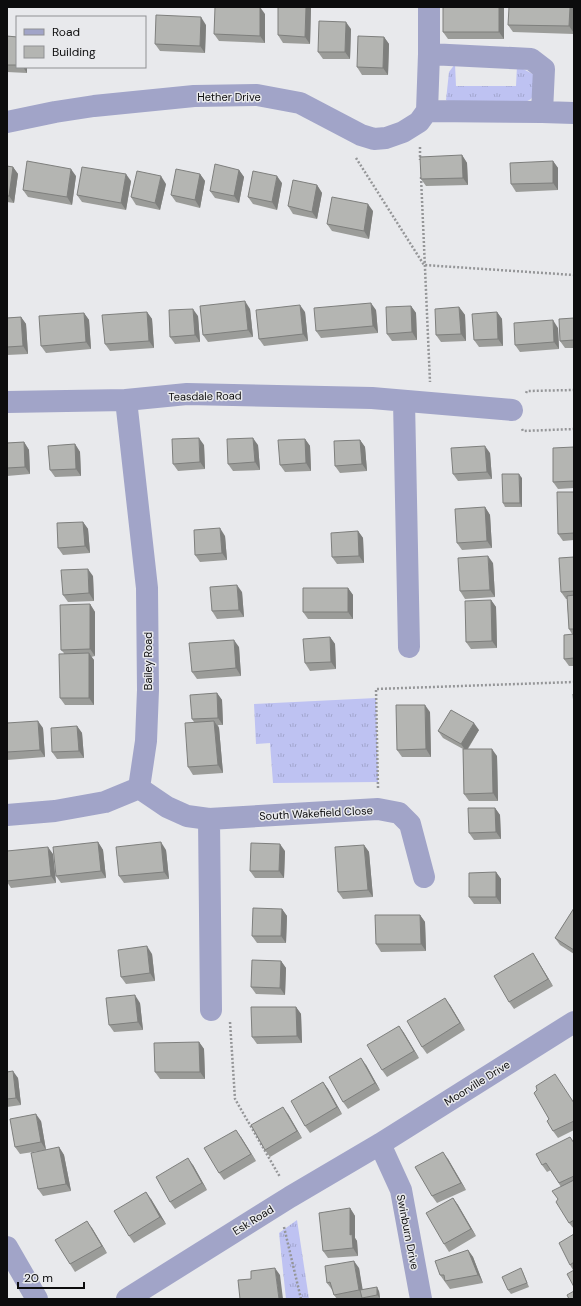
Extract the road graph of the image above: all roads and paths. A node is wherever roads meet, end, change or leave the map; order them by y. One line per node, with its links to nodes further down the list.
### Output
1 (429, 7): 2 (street)
2 (429, 54): 3 (street); 5 (street)
3 (542, 112): 4 (street); 5 (street)
4 (574, 113)
5 (423, 117): 6 (street, Hether Drive); 8 (path)
6 (7, 122)
7 (354, 154): 10 (path)
8 (420, 162)
9 (421, 170): 10 (path)
10 (424, 265): 11 (path); 16 (path)
11 (574, 276)
12 (574, 390): 17 (path)
13 (126, 400): 14 (street, Teasdale Road); 15 (street, Teasdale Road); 21 (street, Bailey Road)
14 (404, 401): 16 (street, Teasdale Road); 19 (street)
15 (7, 402)
16 (431, 402): 17 (street, Teasdale Road)
17 (512, 410): 18 (path)
18 (574, 430)
19 (409, 648)
20 (574, 682): 22 (path)
21 (139, 788): 23 (street); 24 (street, South Wakefield Close)
22 (378, 809): 24 (street, South Wakefield Close); 25 (street, South Wakefield Close)
23 (7, 815)
24 (210, 819): 26 (street)
25 (424, 877)
26 (211, 1010): 29 (path)
27 (574, 1022): 28 (street, Moorville Drive)
28 (380, 1144): 29 (street, Esk Road); 34 (street, Swinburn Drive)
29 (290, 1197): 32 (street, Esk Road); 33 (path)
30 (7, 1247): 31 (street)
31 (37, 1299)
32 (127, 1299)
33 (301, 1299)
34 (421, 1299)

